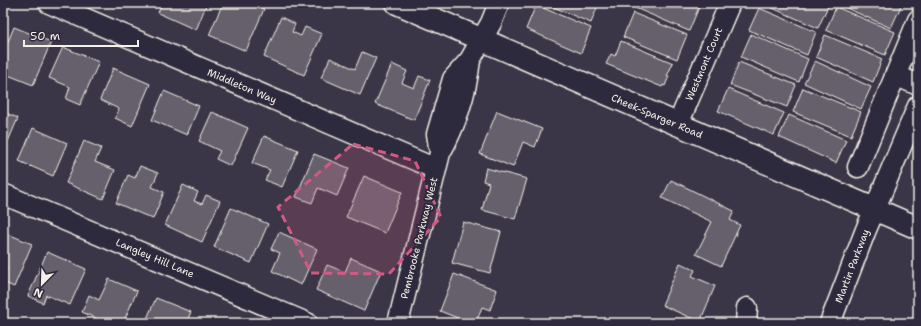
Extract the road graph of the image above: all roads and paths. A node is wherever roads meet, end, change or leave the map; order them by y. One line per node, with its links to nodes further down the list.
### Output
1 (49, 3): 12 (street, Middleton Way)
2 (397, 3): 6 (main road, Cheek-Sparger Road)
3 (499, 3): 6 (street, Pembrooke Parkway West)
4 (730, 3): 11 (street, Westmont Court)
5 (918, 20): 7 (street)
6 (482, 40): 11 (main road, Cheek-Sparger Road); 12 (street, Pembrooke Parkway West)
7 (892, 82): 8 (street); 9 (street); 13 (street)
8 (918, 85)
9 (918, 102)
10 (918, 106): 15 (street, Martin Parkway)
11 (678, 124): 15 (main road, Cheek-Sparger Road)
12 (438, 161): 18 (street, Pembrooke Parkway West)
13 (858, 167)
14 (3, 194): 17 (street, Langley Hill Lane)
15 (874, 209): 16 (main road, Cheek-Sparger Road); 19 (street, Martin Parkway)
16 (918, 228)
17 (306, 323)
18 (398, 323)
19 (830, 323)

